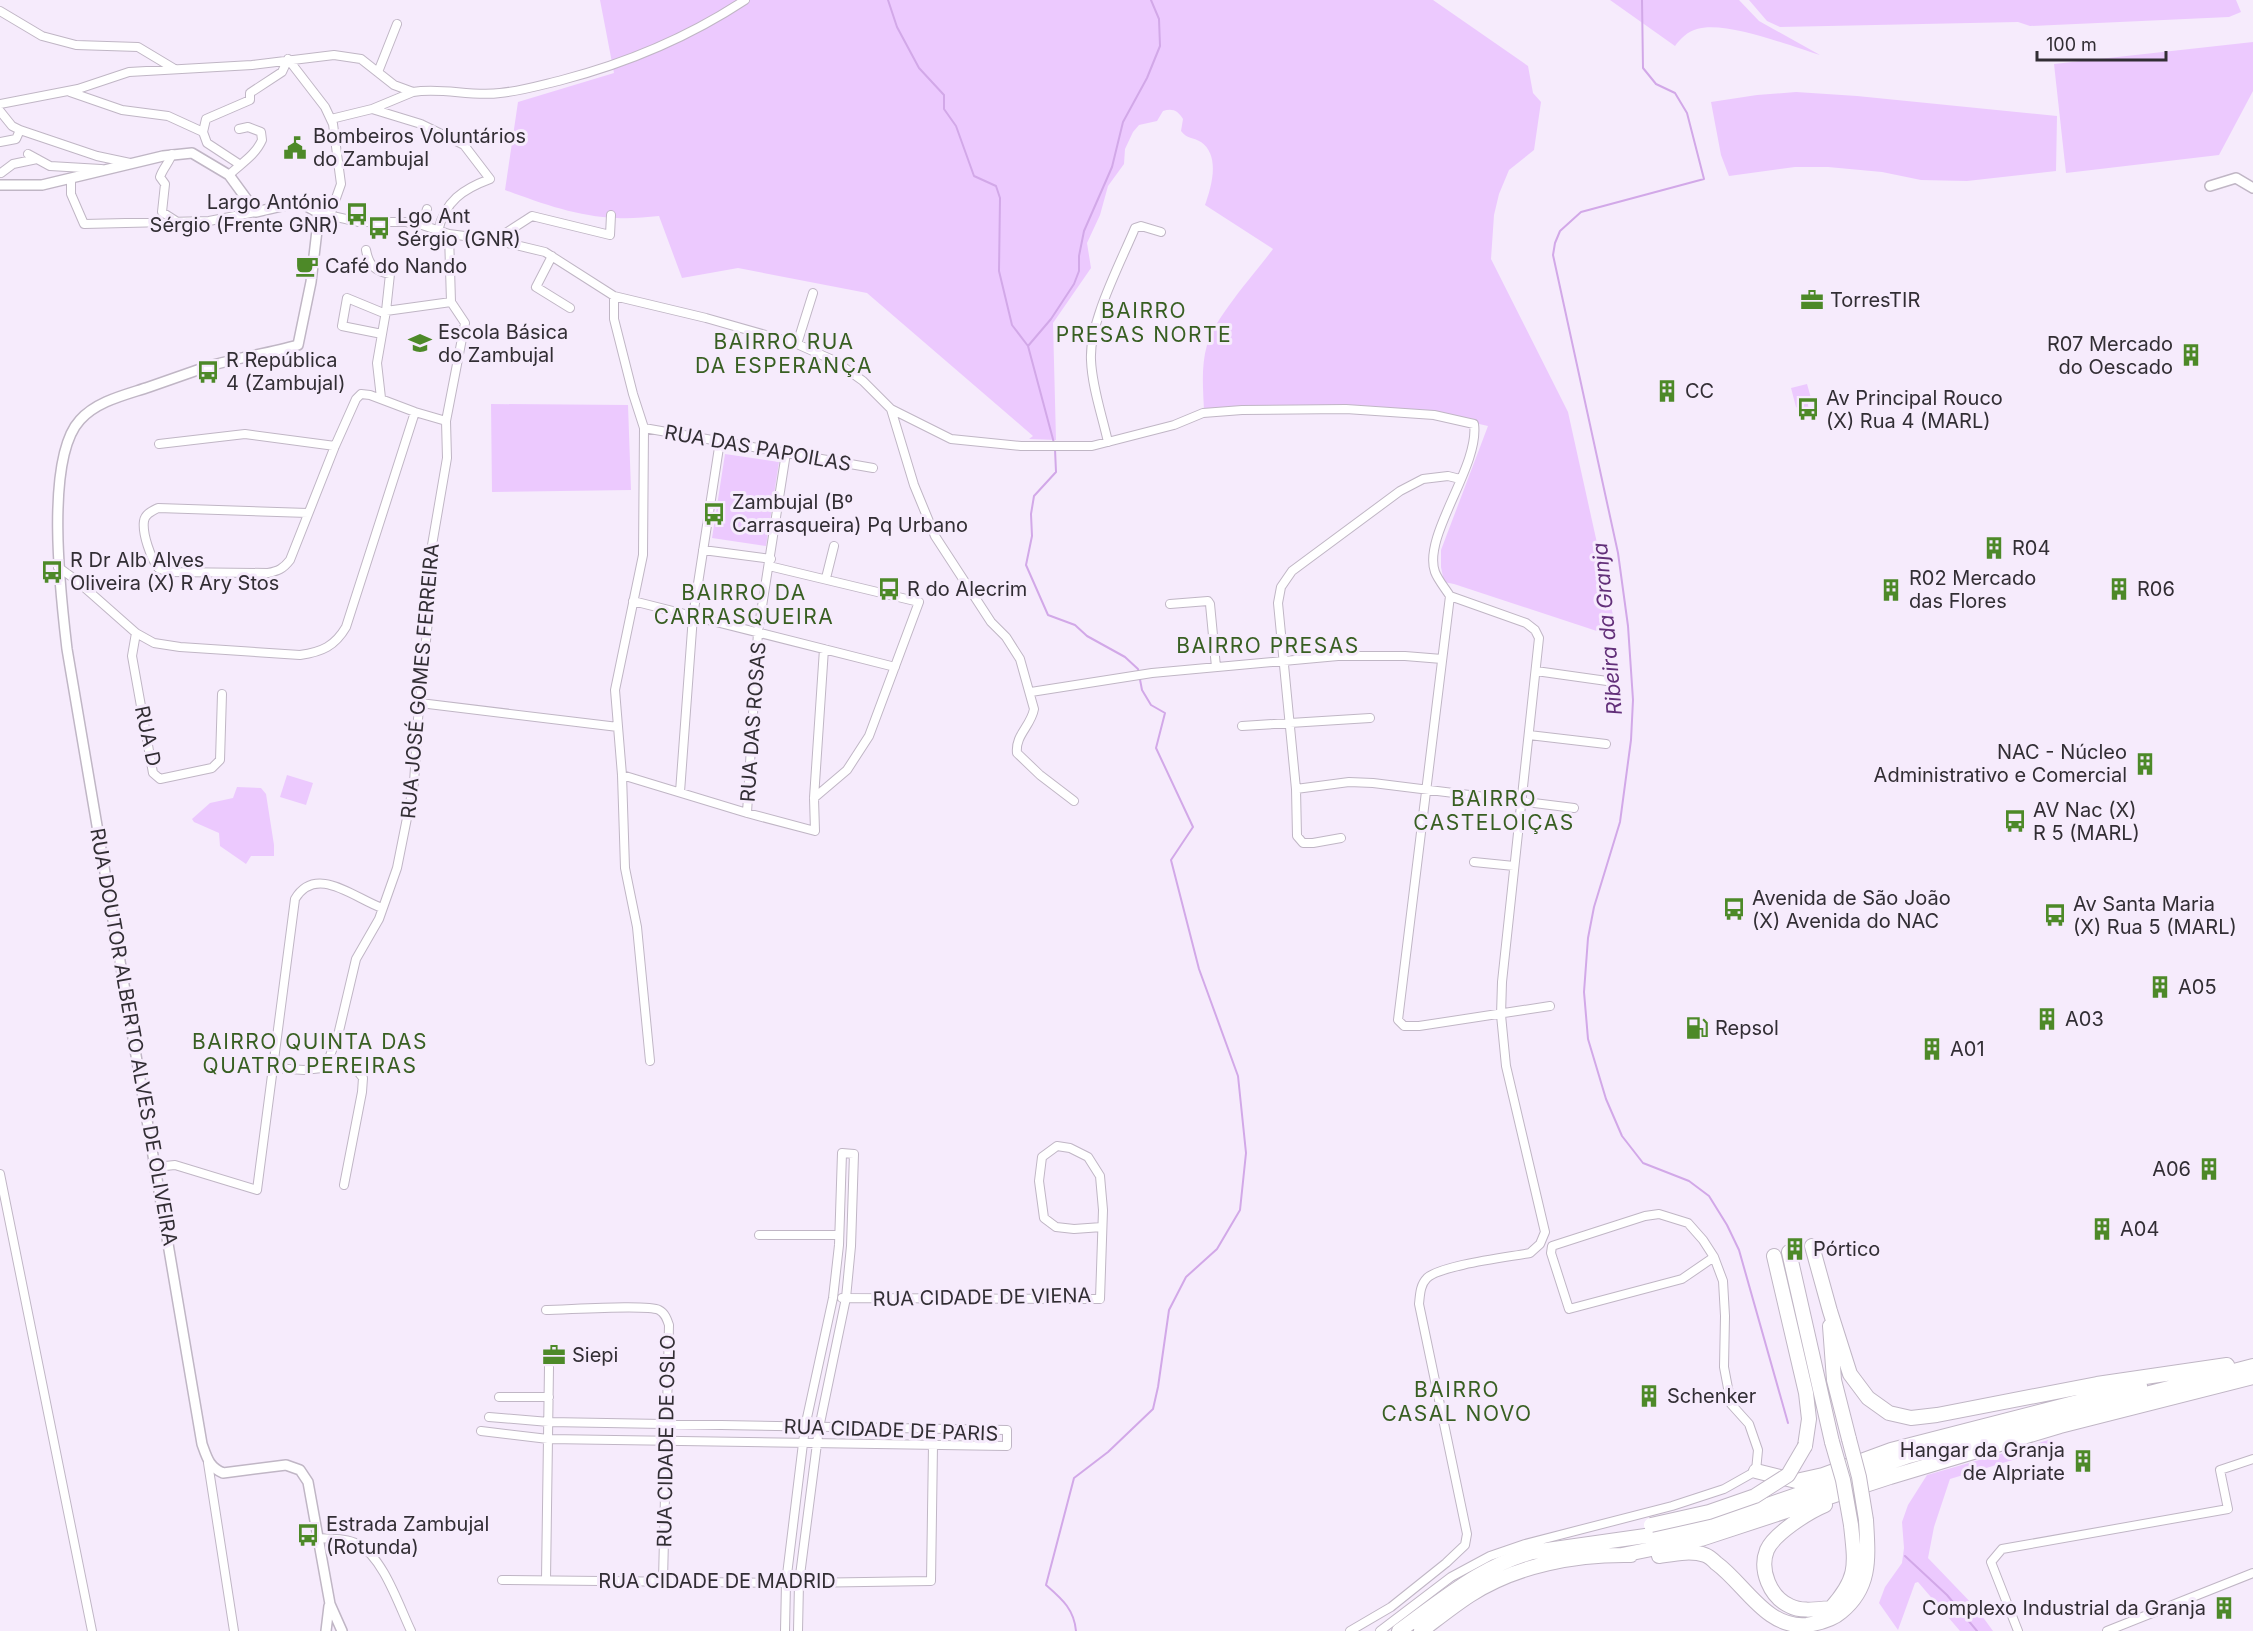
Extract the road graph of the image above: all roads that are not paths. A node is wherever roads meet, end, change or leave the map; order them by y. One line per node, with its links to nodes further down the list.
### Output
1 (745, 0): 8 (street)
2 (0, 11): 5 (street)
3 (397, 24): 6 (street)
4 (288, 59): 5 (street); 6 (street); 12 (street); 15 (street)
5 (173, 68): 7 (street)
6 (378, 72): 8 (street)
7 (69, 92): 9 (street); 15 (street)
8 (413, 92): 10 (street)
9 (0, 104)
10 (372, 109): 12 (street); 36 (street)
11 (0, 111): 14 (street)
12 (331, 119): 32 (street)
13 (239, 129): 21 (street)
14 (20, 130): 16 (street); 20 (street)
15 (203, 132): 21 (street)
16 (0, 142)
17 (28, 153): 19 (street)
18 (172, 154): 20 (street); 24 (street); 34 (street)
19 (37, 159): 22 (street); 23 (street)
20 (130, 163): 22 (street)
21 (239, 164): 24 (street)
22 (105, 169): 25 (street)
23 (1, 173)
24 (229, 175): 30 (street)
25 (71, 177): 26 (street); 34 (street)
26 (0, 185)
27 (2210, 186): 28 (street)
28 (2253, 188)
29 (427, 209): 35 (street)
30 (256, 212): 31 (street); 34 (street)
31 (319, 213): 32 (street); 65 (street, RUA DOUTOR ALBERTO ALVES DE OLIVEIRA)
32 (330, 215): 35 (street)
33 (611, 215): 39 (street)
34 (177, 222)
35 (422, 225): 36 (street)
36 (438, 231): 38 (street)
37 (1161, 232): 55 (street)
38 (449, 234): 39 (street); 44 (street)
39 (495, 240): 41 (street)
40 (366, 250): 46 (street)
41 (552, 256): 43 (street); 45 (street)
42 (813, 293): 48 (street)
43 (614, 296): 48 (street); 53 (street)
44 (451, 302): 46 (street); 52 (street, RUA JOSÉ GOMES FERREIRA)
45 (570, 308)
46 (386, 311): 47 (street); 47 (street)
47 (382, 334): 49 (street)
48 (797, 344): 50 (street)
49 (381, 398): 51 (street); 57 (street)
50 (891, 409): 55 (street); 80 (street)
51 (415, 412): 52 (street); 72 (street)
52 (446, 421): 82 (street, RUA JOSÉ GOMES FERREIRA)
53 (644, 428): 54 (street, RUA DAS PAPOILAS); 68 (street)
54 (720, 441): 58 (street, RUA DAS PAPOILAS); 63 (street)
55 (1108, 442): 60 (street)
56 (159, 444): 57 (street)
57 (335, 446): 61 (street)
58 (786, 453): 59 (street, RUA DAS PAPOILAS); 64 (street, RUA DAS ROSAS)
59 (873, 468)
60 (1460, 478): 67 (street); 75 (street)
61 (308, 513): 61 (street)
62 (834, 546): 66 (street)
63 (703, 550): 64 (street); 70 (street)
64 (770, 563): 66 (street); 71 (street, RUA DAS ROSAS)
65 (58, 567): 72 (street); 107 (street, RUA DOUTOR ALBERTO ALVES DE OLIVEIRA)
66 (826, 578): 76 (street)
67 (1449, 596): 74 (street); 78 (street)
68 (633, 601): 70 (street); 86 (street)
69 (1170, 604): 77 (street)
70 (693, 616): 71 (street); 92 (street)
71 (758, 632): 73 (street); 97 (street, RUA DAS ROSAS)
72 (136, 633): 81 (street, RUA D)
73 (824, 649): 76 (street); 93 (street)
74 (1442, 659): 75 (street); 91 (street)
75 (1282, 661): 77 (street); 84 (street)
76 (895, 667): 93 (street)
77 (1216, 667): 80 (street)
78 (1536, 671): 79 (street); 87 (street)
79 (1607, 681)
80 (1031, 692): 94 (street)
81 (222, 694)
82 (420, 703): 86 (street); 101 (street, RUA JOSÉ GOMES FERREIRA)
83 (1370, 718): 84 (street)
84 (1289, 723): 85 (street); 90 (street)
85 (1242, 726)
86 (618, 727): 89 (street)
87 (1528, 735): 88 (street); 95 (street)
88 (1606, 744)
89 (622, 775): 92 (street); 104 (street)
90 (1296, 789): 91 (street); 98 (street)
91 (1425, 791): 95 (street); 103 (street)
92 (680, 792): 97 (street)
93 (814, 798): 97 (street)
94 (1074, 801)
95 (1521, 801): 96 (street); 100 (street)
96 (1574, 808)
97 (747, 813)
98 (1341, 838)
99 (1474, 862): 100 (street)
100 (1514, 866): 103 (street)
101 (382, 909): 105 (street, RUA JOSÉ GOMES FERREIRA); 106 (street)
102 (1550, 1006): 103 (street)
103 (1501, 1015): 160 (street)
104 (650, 1061)
105 (327, 1064): 106 (street); 109 (street)
106 (273, 1068): 107 (street)
107 (155, 1167): 140 (street, RUA DOUTOR ALBERTO ALVES DE OLIVEIRA)
108 (0, 1173): 153 (street)
109 (344, 1185)
110 (1102, 1227): 110 (street, RUA CIDADE DE VIENA); 118 (street, RUA CIDADE DE VIENA)
111 (759, 1235): 112 (street)
112 (839, 1235): 117 (street); 118 (street)
113 (1812, 1246): 120 (highway)
114 (1789, 1252): 142 (highway, bridge)
115 (1774, 1256): 144 (highway, bridge)
116 (1714, 1257): 116 (street); 141 (street)
117 (832, 1298): 118 (street, RUA CIDADE DE VIENA); 131 (street)
118 (846, 1298): 132 (street)
119 (546, 1310): 130 (street, RUA CIDADE DE OSLO)
120 (1830, 1311): 122 (highway); 145 (highway, bridge)
121 (2253, 1361): 122 (highway)
122 (2229, 1364): 141 (highway)
123 (2253, 1366): 144 (highway)
124 (549, 1367): 127 (street)
125 (2253, 1377): 142 (highway)
126 (499, 1397): 127 (street)
127 (549, 1397): 129 (street)
128 (489, 1417): 129 (street, RUA CIDADE DE PARIS)
129 (549, 1422): 130 (street, RUA CIDADE DE PARIS); 134 (street)
130 (667, 1424): 131 (street, RUA CIDADE DE PARIS); 135 (street, RUA CIDADE DE OSLO)
131 (805, 1427): 132 (street, RUA CIDADE DE PARIS); 136 (street)
132 (819, 1428): 137 (street); 138 (street, RUA CIDADE DE PARIS)
133 (481, 1431): 134 (street, RUA CIDADE DE PARIS)
134 (548, 1438): 135 (street, RUA CIDADE DE PARIS); 148 (street)
135 (667, 1440): 136 (street, RUA CIDADE DE PARIS); 149 (street, RUA CIDADE DE OSLO)
136 (803, 1442): 137 (street, RUA CIDADE DE PARIS); 150 (street)
137 (818, 1442): 138 (street, RUA CIDADE DE PARIS); 151 (street)
138 (933, 1445): 151 (street, RUA CIDADE DE MADRID)
139 (2253, 1459): 164 (street)
140 (208, 1462): 143 (street); 154 (street)
141 (1756, 1471): 161 (street)
142 (1890, 1477): 145 (highway)
143 (317, 1538): 152 (street); 157 (street)
144 (1533, 1552): 162 (highway)
145 (1622, 1555): 163 (highway)
146 (2253, 1573): 165 (street)
147 (502, 1580): 148 (street, RUA CIDADE DE MADRID)
148 (546, 1580): 149 (street, RUA CIDADE DE MADRID)
149 (663, 1581): 150 (street, RUA CIDADE DE MADRID)
150 (786, 1583): 151 (street, RUA CIDADE DE MADRID); 158 (street)
151 (799, 1583): 159 (street)
152 (330, 1604): 155 (street); 156 (street)
153 (92, 1631)
154 (234, 1631)
155 (326, 1631)
156 (342, 1631)
157 (411, 1631)
158 (785, 1631)
159 (798, 1631)
160 (1350, 1631)
161 (1380, 1631)
162 (1399, 1631)
163 (1421, 1631)
164 (2018, 1631)
165 (2107, 1631)

